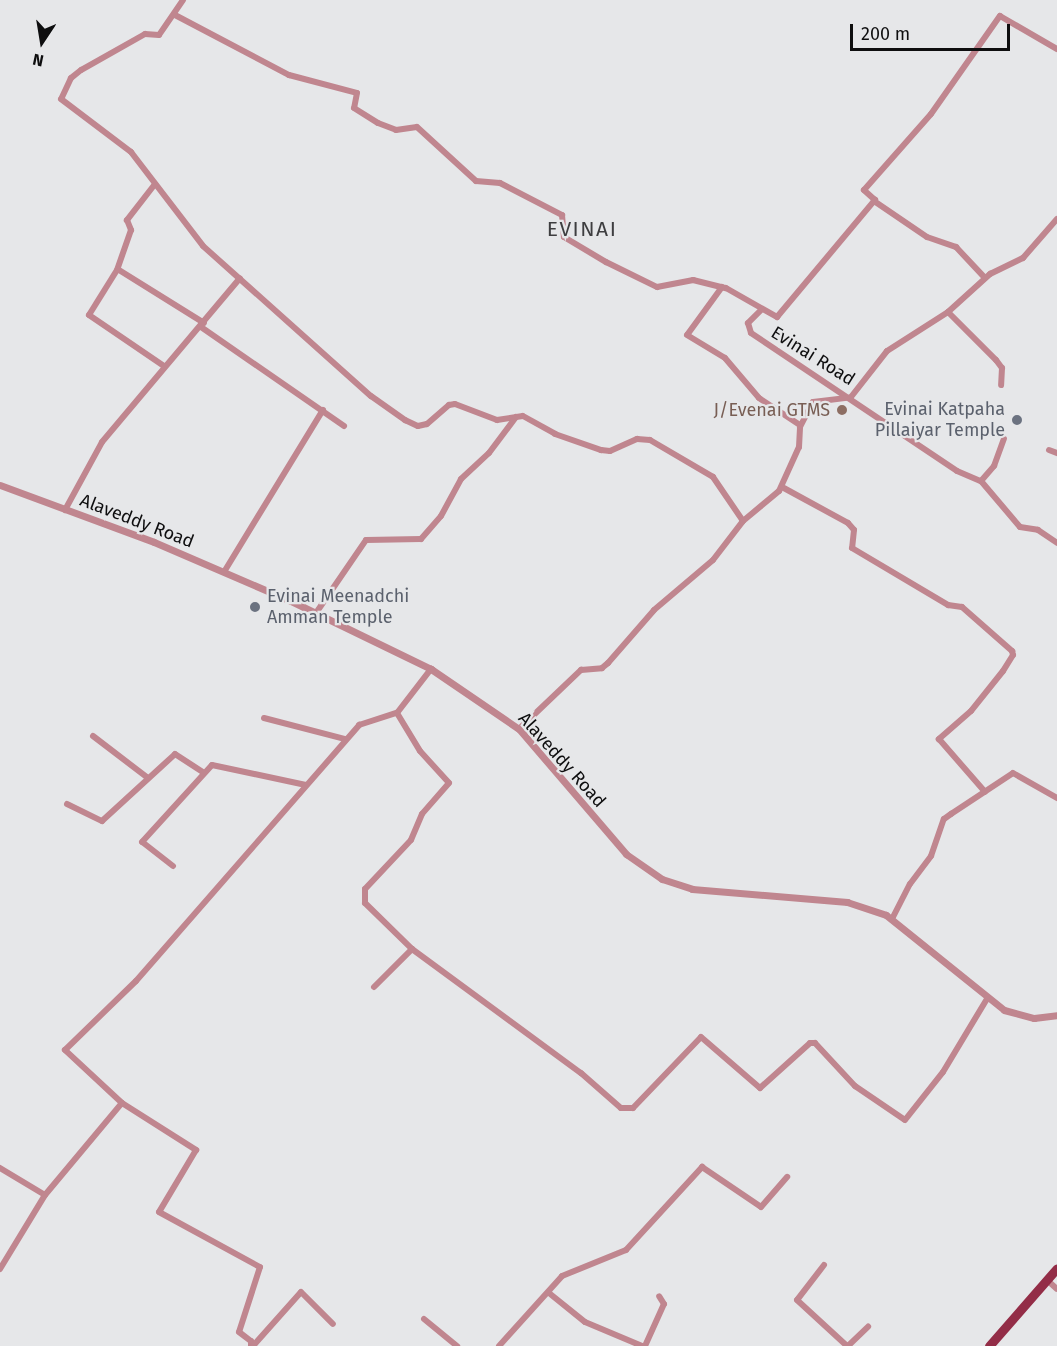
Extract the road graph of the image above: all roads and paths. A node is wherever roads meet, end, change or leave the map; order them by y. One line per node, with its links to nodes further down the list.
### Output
1 (183, 0): 2 (street)
2 (175, 15): 4 (street); 10 (street)
3 (1057, 49): 5 (street)
4 (155, 184): 8 (street); 14 (street)
5 (874, 201): 9 (street); 11 (street)
6 (1057, 219): 9 (street)
7 (119, 270): 13 (street)
8 (240, 278): 13 (street); 18 (street)
9 (986, 278): 12 (street)
10 (722, 287): 11 (street); 19 (street)
11 (762, 309): 16 (street, Evinai Road)
12 (948, 312): 15 (street); 16 (street)
13 (202, 325): 14 (street); 17 (street)
14 (164, 366): 27 (street)
15 (1001, 385)
16 (851, 397): 19 (street); 24 (street, Evinai Road)
17 (322, 410): 20 (street); 30 (street)
18 (517, 415): 28 (street); 31 (street)
19 (800, 425): 26 (street)
20 (344, 426)
21 (1004, 438): 24 (street)
22 (1049, 450): 23 (street)
23 (1057, 453)
24 (981, 481): 29 (street, Evinai Road)
25 (0, 485): 27 (street, Alaveddy Road)
26 (782, 488): 28 (street); 41 (street)
27 (65, 510): 30 (street, Alaveddy Road)
28 (743, 520): 35 (street)
29 (1057, 543)
30 (224, 572): 31 (street, Alaveddy Road)
31 (316, 613): 32 (street, Alaveddy Road)
32 (431, 669): 33 (street); 35 (street, Alaveddy Road)
33 (397, 713): 37 (street); 46 (street)
34 (264, 718): 37 (street)
35 (519, 729): 45 (street, Alaveddy Road)
36 (93, 736): 39 (street)
37 (345, 739): 40 (street)
38 (203, 772): 39 (street); 40 (street); 44 (street)
39 (148, 778): 43 (street)
40 (306, 785): 50 (street)
41 (985, 792): 42 (street); 45 (street)
42 (1057, 798)
43 (68, 804)
44 (173, 866)
45 (892, 919): 48 (street, Alaveddy Road)
46 (412, 949): 47 (street); 48 (street)
47 (374, 987)
48 (988, 997): 49 (street, Alaveddy Road)
49 (1057, 1015)
50 (122, 1103): 53 (street); 64 (street)
51 (0, 1168): 53 (street)
52 (787, 1177): 59 (street)
53 (45, 1195): 56 (street)
54 (824, 1265): 68 (street)
55 (1057, 1268): 57 (main road)
56 (0, 1269)
57 (1047, 1280): 58 (street); 69 (main road)
58 (1057, 1289)
59 (549, 1293): 66 (street); 67 (street)
60 (659, 1296): 67 (street)
61 (424, 1319): 65 (street)
62 (333, 1324): 64 (street)
63 (868, 1327): 68 (street)
64 (252, 1346)
65 (458, 1346)
66 (499, 1346)
67 (644, 1346)
68 (848, 1346)
69 (989, 1346)

